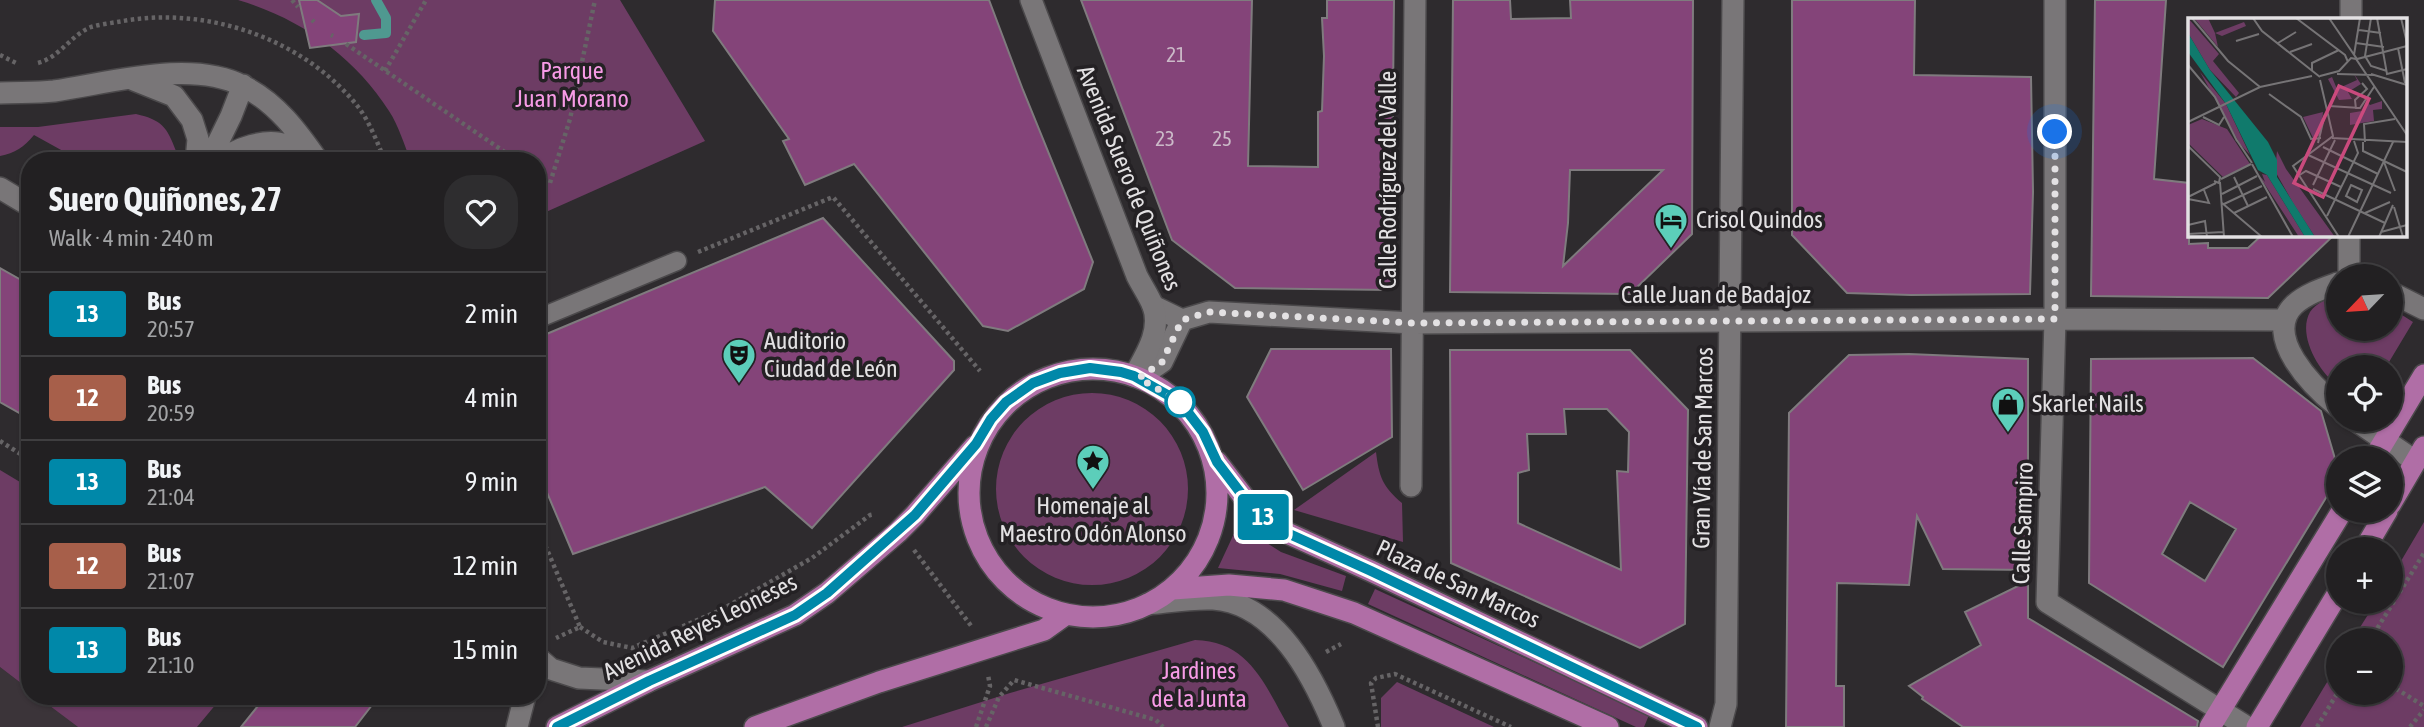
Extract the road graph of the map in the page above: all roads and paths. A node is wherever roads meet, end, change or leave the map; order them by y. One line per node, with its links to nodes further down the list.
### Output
1 (292, 0): 9 (path)
2 (426, 0): 12 (path)
3 (595, 0): 23 (path)
4 (1031, 0): 32 (street, Avenida Suero de Quiñones)
5 (1415, 0): 39 (street, Calle Rodríguez del Valle)
6 (1733, 0): 38 (street, Gran Vía de San Marcos)
7 (2055, 0): 35 (street, Calle Sampiro)
8 (2351, 0): 10 (street)
9 (298, 7)
10 (2351, 18)
11 (345, 44): 12 (path)
12 (385, 71): 21 (path)
13 (132, 79): 14 (street); 15 (street); 16 (street)
14 (243, 85): 17 (street); 20 (street)
15 (0, 93)
16 (197, 152)
17 (213, 152)
18 (232, 152): 19 (street)
19 (295, 152)
20 (312, 152)
21 (505, 152)
22 (546, 180): 23 (path)
23 (550, 183): 24 (path)
24 (546, 185)
25 (0, 188): 26 (street)
26 (21, 201)
27 (2349, 236): 29 (street)
28 (677, 261): 34 (lane); 40 (path)
29 (2349, 264)
30 (2326, 287): 37 (street)
31 (2403, 298): 33 (street)
32 (1153, 306): 36 (street); 42 (street, Avenida Suero de Quiñones)
33 (2424, 309)
34 (546, 315)
35 (2055, 319): 37 (street, Calle Juan de Badajoz); 38 (street, Calle Juan de Badajoz); 76 (street, Calle Sampiro)
36 (1182, 320): 39 (street, Calle Juan de Badajoz); 42 (street, Avenida Suero de Quiñones)
37 (2284, 320): 43 (street)
38 (1730, 321): 39 (street, Calle Juan de Badajoz); 88 (street, Gran Vía de San Marcos)
39 (1413, 323): 53 (street, Calle Rodríguez del Valle)
40 (980, 371)
41 (2424, 375): 48 (main road)
42 (1137, 377): 46 (main road); 51 (main road)
43 (2326, 397)
44 (2365, 432): 47 (street)
45 (0, 441): 49 (path)
46 (976, 444): 62 (main road); 71 (main road, Avenida Reyes Leoneses)
47 (2376, 446)
48 (2381, 446)
49 (21, 454)
50 (2420, 454): 52 (main road)
51 (1217, 462): 59 (main road); 87 (main road, Plaza de San Marcos)
52 (2403, 483)
53 (1411, 486)
54 (870, 515): 63 (path)
55 (2335, 523): 76 (main road)
56 (546, 548): 63 (path)
57 (915, 550): 65 (path)
58 (2424, 552): 64 (path)
59 (1173, 589): 60 (main road); 86 (main road)
60 (1148, 604): 62 (main road); 83 (street)
61 (2326, 613): 90 (main road)
62 (1065, 615): 79 (main road)
63 (579, 627): 67 (path)
64 (2377, 628)
65 (976, 632)
66 (1341, 644): 68 (path)
67 (546, 648)
68 (1324, 653)
69 (546, 658): 71 (street)
70 (989, 678): 80 (path)
71 (649, 681): 78 (main road, Avenida Reyes Leoneses)
72 (2403, 694): 75 (path)
73 (523, 705): 77 (street)
74 (2330, 705): 91 (path)
75 (2424, 708): 92 (path)
76 (2216, 718): 89 (street, Calle Sampiro)
77 (517, 727)
78 (557, 727)
79 (755, 727)
80 (976, 727)
81 (986, 727): 82 (path)
82 (1163, 727)
83 (1334, 727)
84 (1378, 727): 85 (path)
85 (1511, 727)
86 (1608, 727)
87 (1697, 727)
88 (1720, 727)
89 (2247, 727)
90 (2258, 727)
91 (2317, 727)
92 (2410, 727)

